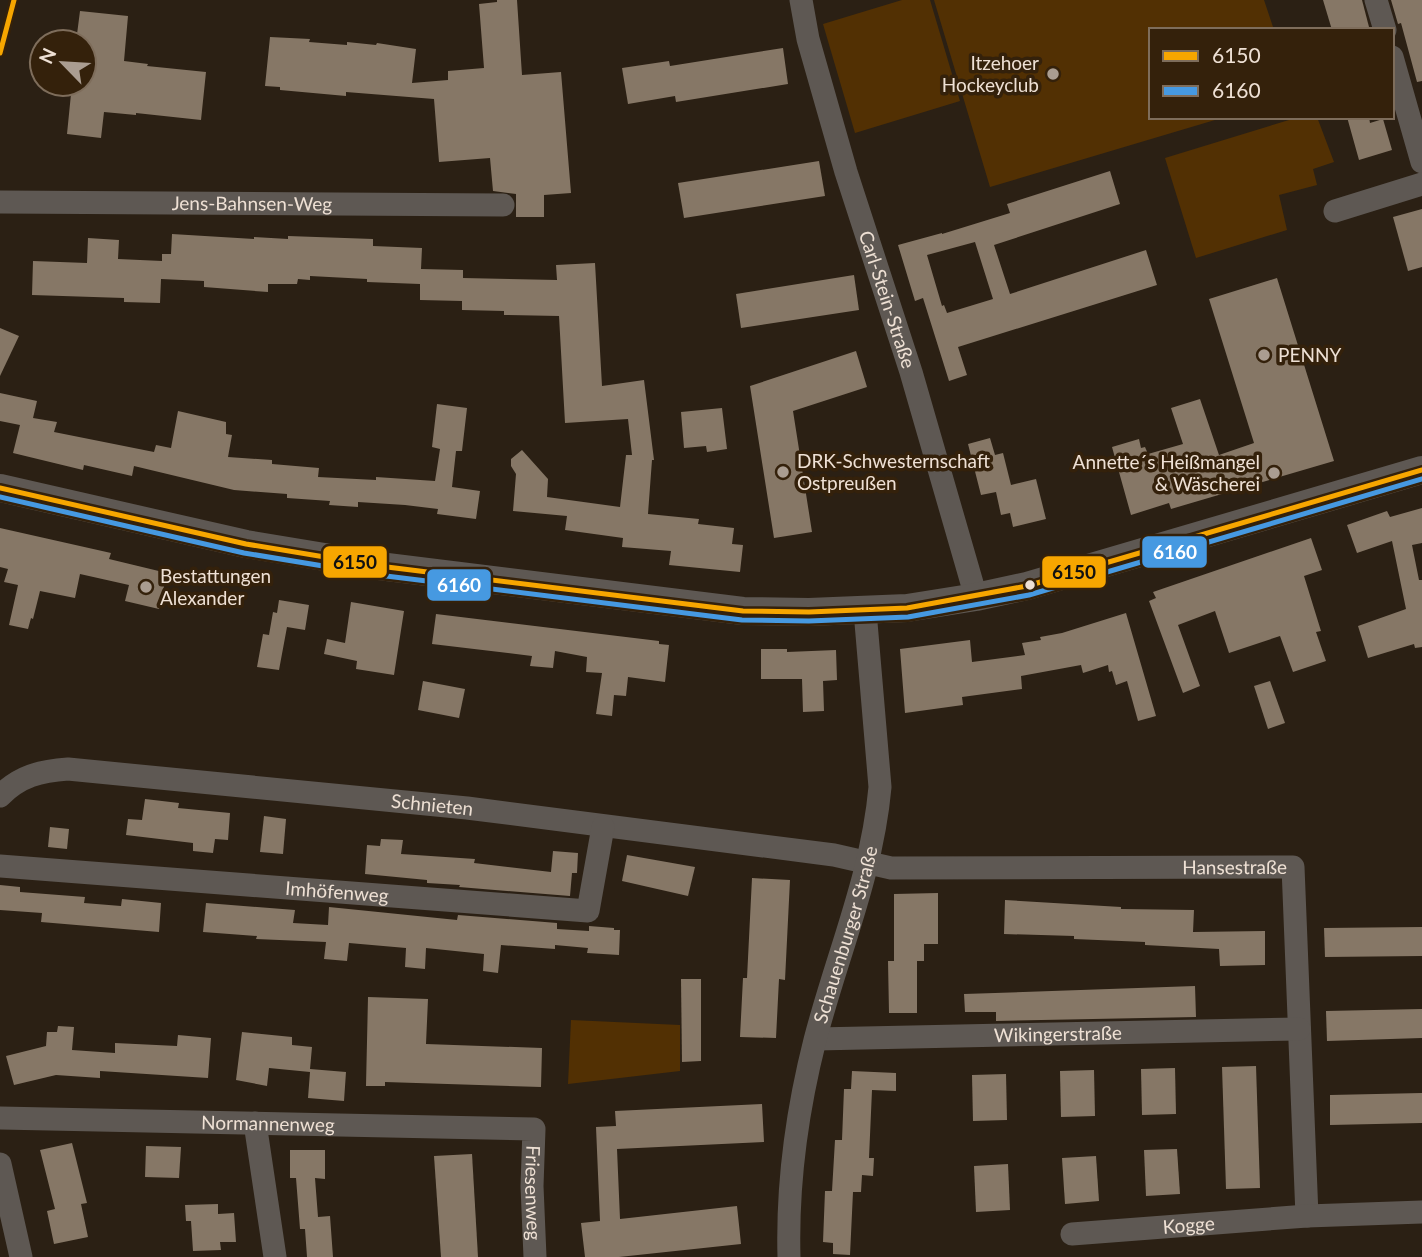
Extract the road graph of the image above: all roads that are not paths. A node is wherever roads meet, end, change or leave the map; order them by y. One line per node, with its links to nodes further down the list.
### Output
1 (801, 0): 12 (street, Carl-Stein-Straße)
2 (1376, 0): 3 (street)
3 (1384, 28)
4 (1394, 64): 5 (street)
5 (1422, 162)
6 (1422, 184): 9 (street)
7 (0, 202): 8 (street, Jens-Bahnsen-Weg)
8 (503, 205)
9 (1335, 211)
10 (1422, 470): 12 (street)
11 (0, 488): 13 (street)
12 (976, 597): 13 (street)
13 (866, 611): 16 (street, Schauenburger Straße)
14 (0, 796): 15 (street, Schnieten)
15 (603, 827): 16 (street, Schnieten); 17 (street, Imhöfenweg)
16 (869, 863): 18 (street, Hansestraße); 19 (street, Schauenburger Straße)
17 (0, 866)
18 (1299, 1029): 19 (street, Wikingerstraße); 25 (street, Hansestraße)
19 (816, 1039): 30 (street, Schauenburger Straße)
20 (0, 1118): 21 (street, Normannenweg)
21 (255, 1123): 22 (street, Normannenweg); 28 (street)
22 (534, 1129): 29 (street, Friesenweg)
23 (0, 1164): 27 (street)
24 (1422, 1212): 25 (street, Kogge)
25 (1307, 1216): 26 (street, Kogge)
26 (1072, 1234)
27 (21, 1257)
28 (275, 1257)
29 (535, 1257)
30 (789, 1257)

